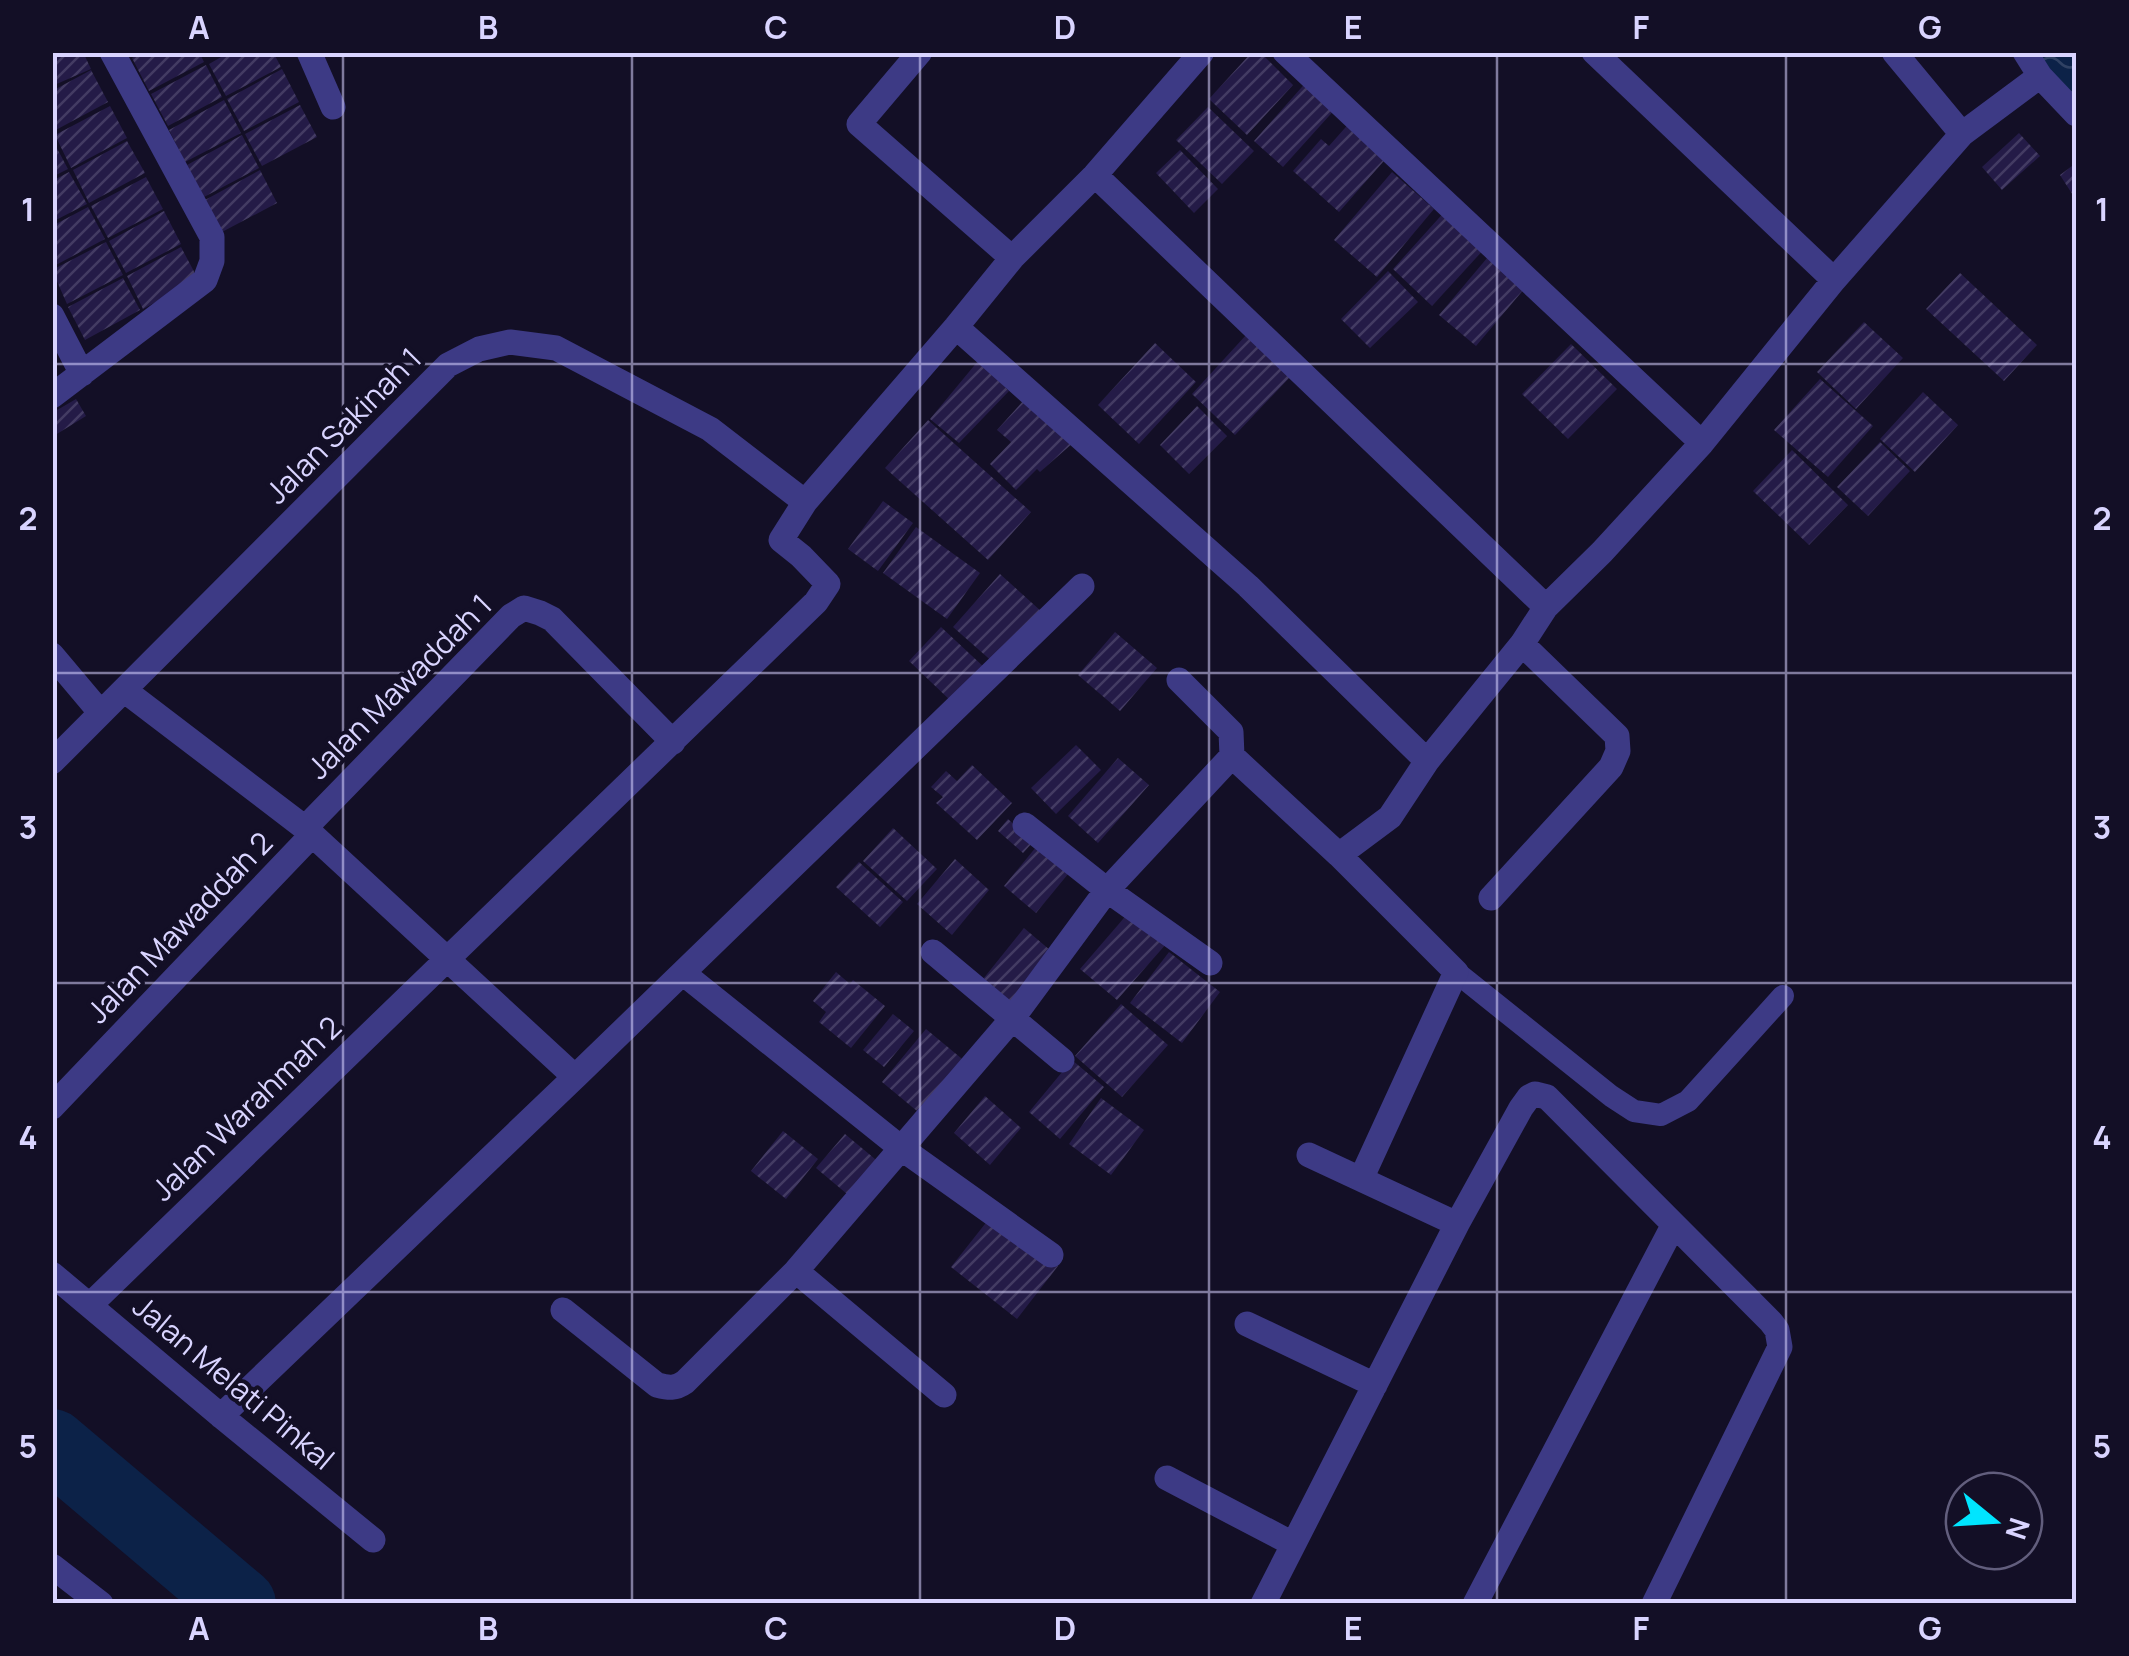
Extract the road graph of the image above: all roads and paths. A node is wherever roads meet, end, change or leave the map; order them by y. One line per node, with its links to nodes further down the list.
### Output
1 (112, 52): 18 (street)
2 (309, 52): 10 (street)
3 (920, 52): 14 (street)
4 (1202, 52): 13 (street)
5 (1285, 52): 20 (street)
6 (1594, 52): 15 (street)
7 (1894, 52): 12 (street)
8 (2025, 52): 9 (street)
9 (2040, 76): 11 (street); 12 (street)
10 (333, 107)
11 (2076, 114)
12 (1962, 134): 15 (street)
13 (1095, 175): 14 (street); 23 (street)
14 (1012, 258): 17 (street)
15 (1834, 280): 20 (street)
16 (52, 316): 18 (street)
17 (956, 327): 21 (street); 31 (street)
18 (82, 374): 19 (street)
19 (52, 396)
20 (1702, 443): 23 (street)
21 (805, 502): 27 (street, Jalan Sakinah 1); 29 (street, Jalan Warahmah 2)
22 (1082, 586): 42 (street)
23 (1546, 607): 24 (street)
24 (1522, 644): 31 (street); 37 (street)
25 (52, 655): 28 (street)
26 (1179, 680): 30 (street)
27 (124, 690): 28 (street, Jalan Sakinah 1); 34 (street)
28 (100, 712): 32 (street, Jalan Sakinah 1)
29 (673, 742): 34 (street, Jalan Mawaddah 1); 39 (street, Jalan Warahmah 2)
30 (1232, 756): 35 (street); 36 (street)
31 (1426, 761): 35 (street)
32 (52, 762)
33 (1025, 825): 36 (street)
34 (308, 832): 39 (street); 47 (street, Jalan Mawaddah 2)
35 (1339, 855): 41 (street)
36 (1107, 890): 40 (street); 44 (street)
37 (1491, 898)
38 (933, 952): 44 (street)
39 (447, 959): 46 (street); 56 (street, Jalan Warahmah 2)
40 (1210, 963)
41 (1456, 972): 43 (lane); 50 (street)
42 (684, 974): 46 (street); 48 (street)
43 (1783, 996)
44 (1012, 1019): 45 (street); 48 (street)
45 (1062, 1060)
46 (575, 1077): 61 (street)
47 (52, 1107)
48 (901, 1148): 53 (street); 54 (street)
49 (1309, 1155): 50 (street)
50 (1361, 1179): 51 (street)
51 (1457, 1224): 52 (street); 59 (street)
52 (1673, 1226): 68 (street); 69 (street)
53 (1050, 1255)
54 (796, 1271): 57 (street); 60 (street)
55 (52, 1274): 56 (street, Jalan Melati Pinkal)
56 (90, 1304): 61 (street, Jalan Melati Pinkal)
57 (563, 1310)
58 (1247, 1324): 59 (street)
59 (1375, 1385): 64 (street)
60 (944, 1395)
61 (221, 1416): 63 (street, Jalan Melati Pinkal)
62 (1167, 1478): 64 (street)
63 (373, 1540)
64 (1294, 1544): 67 (street)
65 (52, 1566): 66 (street)
66 (100, 1604)
67 (1263, 1604)
68 (1475, 1604)
69 (1654, 1604)

